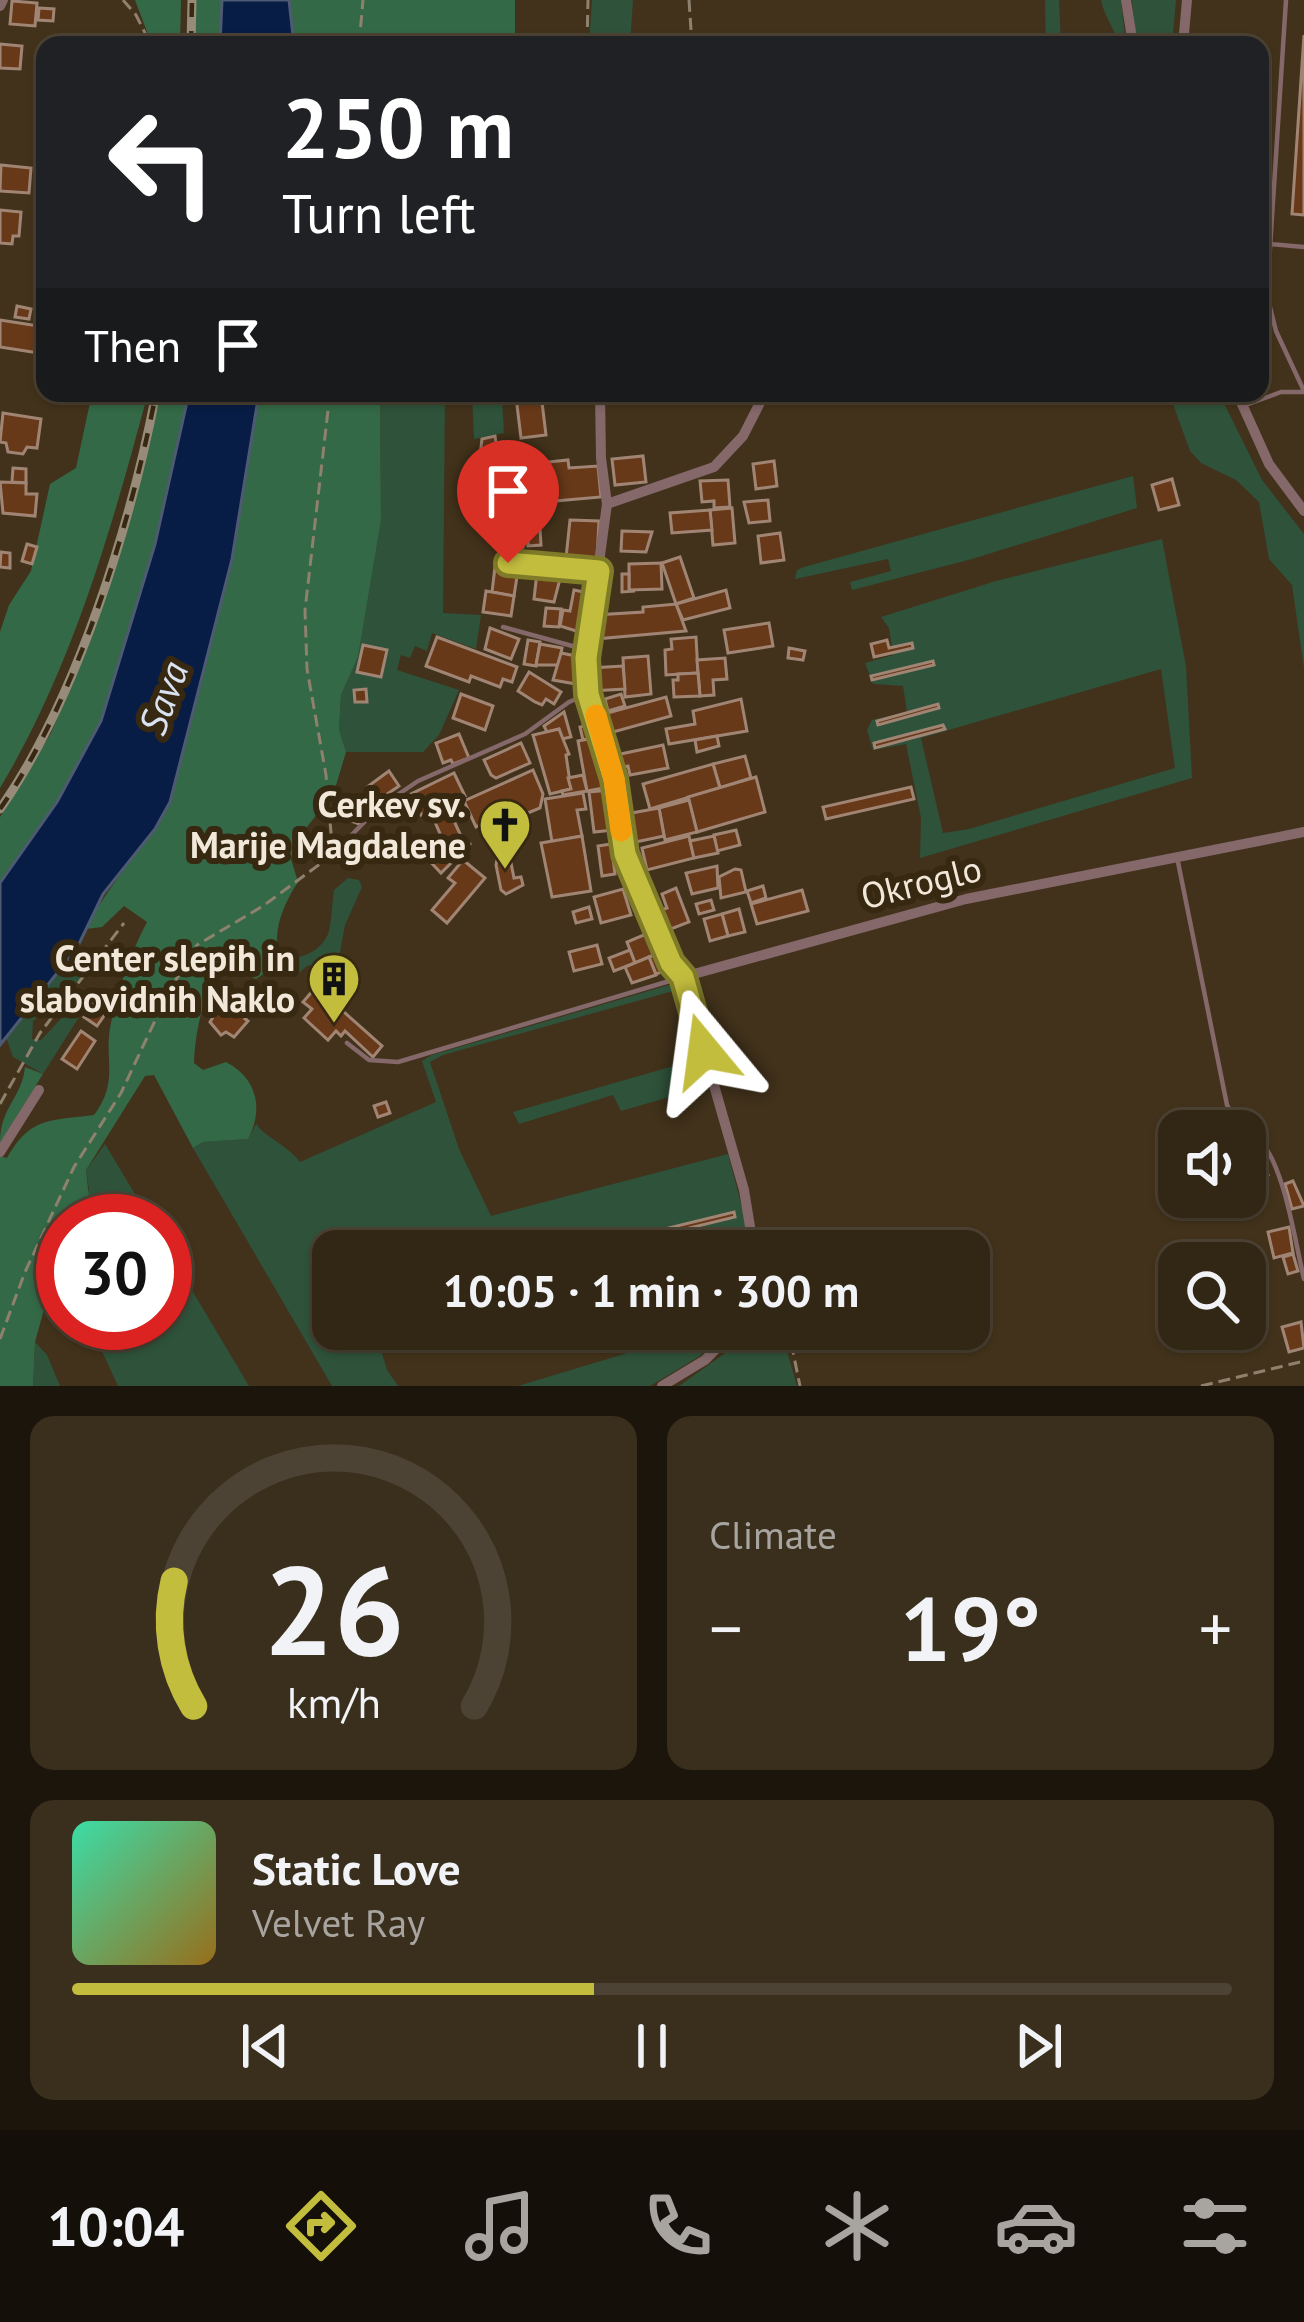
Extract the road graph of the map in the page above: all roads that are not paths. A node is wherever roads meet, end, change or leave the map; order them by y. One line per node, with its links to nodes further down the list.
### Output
1 (1126, 0): 4 (street)
2 (1186, 0): 5 (street)
3 (1286, 0): 6 (lane)
4 (1131, 36)
5 (1184, 36)
6 (1269, 244): 7 (lane)
7 (1304, 247)
8 (1269, 303): 9 (lane)
9 (1304, 392): 10 (lane)
10 (1269, 394)
11 (600, 402): 14 (street)
12 (760, 402): 14 (street)
13 (1241, 402): 15 (street)
14 (607, 504): 17 (street)
15 (1304, 512)
16 (508, 563): 17 (lane)
17 (599, 571): 19 (street)
18 (502, 627): 19 (lane)
19 (587, 650): 20 (street)
20 (588, 694): 22 (lane); 24 (street)
21 (1304, 832): 23 (street, Okroglo)
22 (333, 854)
23 (1177, 856): 24 (street, Okroglo); 29 (lane)
24 (683, 977): 25 (lane); 28 (street)
25 (347, 1043)
26 (40, 1090): 27 (street)
27 (0, 1152)
28 (751, 1230)
29 (1304, 1279)
30 (715, 1350): 31 (street)
31 (662, 1386)

